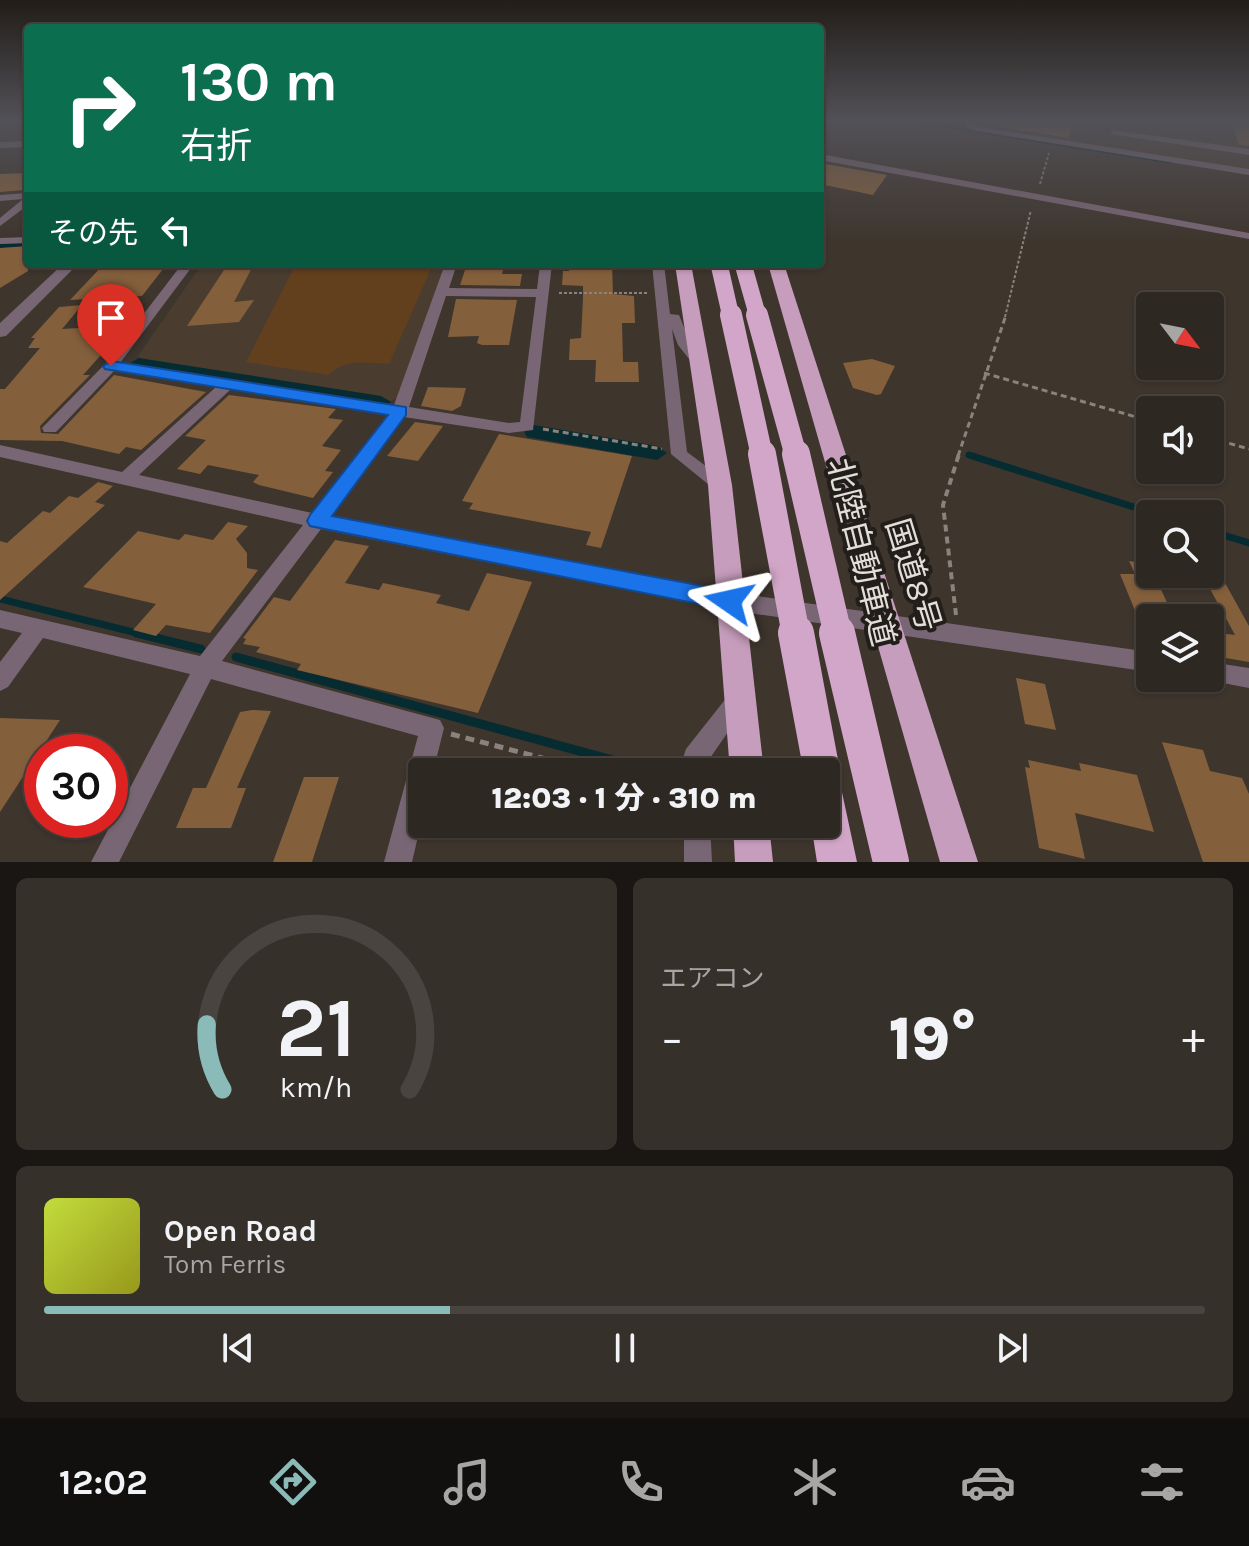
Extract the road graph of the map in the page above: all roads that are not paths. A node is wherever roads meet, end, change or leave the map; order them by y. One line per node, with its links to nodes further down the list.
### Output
1 (843, 161): 8 (street)
2 (1181, 161): 3 (street)
3 (1249, 172)
4 (0, 198): 5 (street)
5 (24, 198)
6 (24, 202): 7 (street)
7 (0, 223)
8 (1249, 236)
9 (24, 240): 10 (street)
10 (0, 241)
11 (67, 268): 23 (street)
12 (185, 268): 25 (street)
13 (450, 268): 20 (street)
14 (546, 268): 21 (street)
15 (659, 268): 22 (street)
16 (684, 268): 24 (highway)
17 (720, 268): 45 (highway, bridge)
18 (744, 268): 54 (highway, 北陸自動車道, bridge)
19 (777, 268): 35 (highway, 国道8号)
20 (441, 292): 21 (street); 27 (street)
21 (543, 293): 27 (street)
22 (665, 317): 24 (street); 31 (street)
23 (0, 332)
24 (698, 361): 31 (highway)
25 (111, 366): 26 (street); 28 (street)
26 (229, 383): 27 (street); 30 (street)
27 (400, 411): 32 (street)
28 (50, 428)
29 (0, 451): 30 (street)
30 (126, 478): 32 (street)
31 (720, 485): 33 (highway)
32 (317, 521): 33 (street); 38 (street)
33 (729, 601): 35 (street); 42 (highway)
34 (0, 619): 36 (street)
35 (885, 625): 37 (street); 55 (highway, 国道8号)
36 (38, 629): 38 (street); 41 (street)
37 (1136, 660)
38 (205, 667): 49 (street); 50 (street)
39 (1224, 674): 40 (street)
40 (1249, 678)
41 (0, 680)
42 (741, 697): 43 (street); 44 (highway)
43 (695, 758)
44 (746, 758)
45 (819, 758)
46 (697, 838): 51 (street)
47 (752, 838): 52 (highway)
48 (833, 838): 53 (highway)
49 (105, 862)
50 (398, 862)
51 (698, 862)
52 (754, 862)
53 (837, 862)
54 (891, 862)
55 (959, 862)

